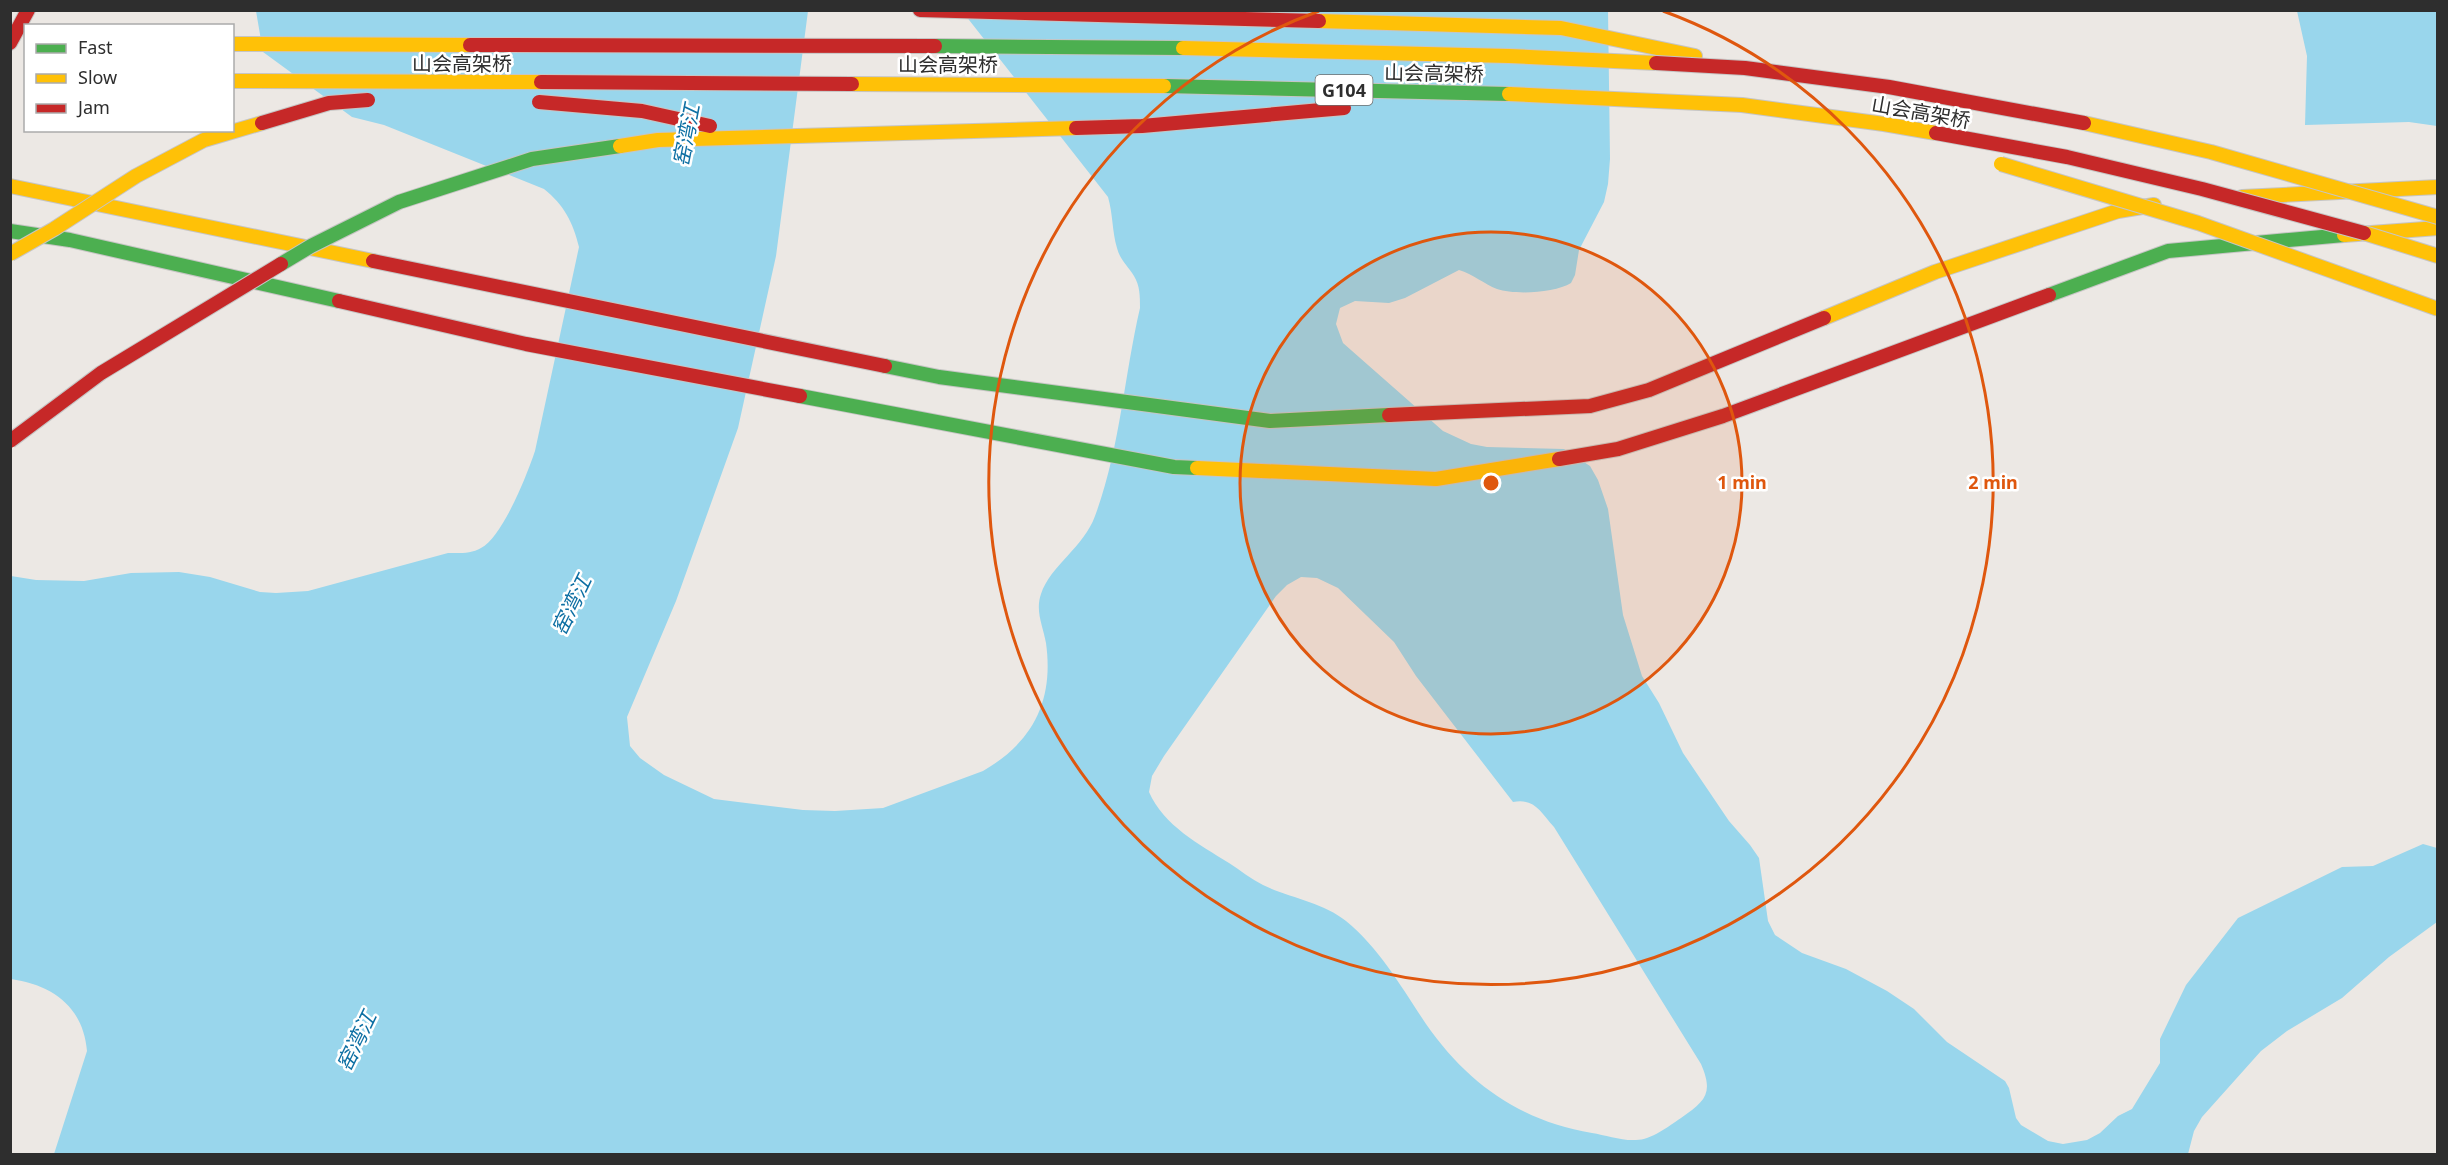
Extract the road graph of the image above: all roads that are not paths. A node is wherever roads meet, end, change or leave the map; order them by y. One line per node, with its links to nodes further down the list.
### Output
1 (28, 10): 3 (highway)
2 (920, 10): 5 (highway, bridge)
3 (10, 43)
4 (234, 44): 5 (highway, 山会高架桥 / G104, bridge)
5 (1774, 72): 22 (highway, 山会高架桥 / G104, bridge)
6 (234, 81): 7 (highway, 山会高架桥 / G104, bridge)
7 (1508, 94): 12 (highway, bridge); 14 (highway, 山会高架桥 / G104, bridge)
8 (420, 95): 9 (highway)
9 (466, 95)
10 (386, 98): 15 (highway, bridge)
11 (525, 100): 17 (highway, bridge)
12 (1378, 105)
13 (1354, 107): 17 (highway, bridge)
14 (1856, 121): 18 (highway, bridge); 26 (highway, 山会高架桥 / G104, bridge)
15 (234, 131)
16 (231, 132): 25 (highway, bridge)
17 (758, 137): 28 (highway, bridge)
18 (1959, 151)
19 (1993, 161): 27 (highway, bridge)
20 (10, 186): 21 (highway)
21 (2438, 188)
22 (2438, 217)
23 (2438, 228): 24 (highway)
24 (10, 231)
25 (10, 254)
26 (2438, 256)
27 (2438, 309)
28 (10, 441)

